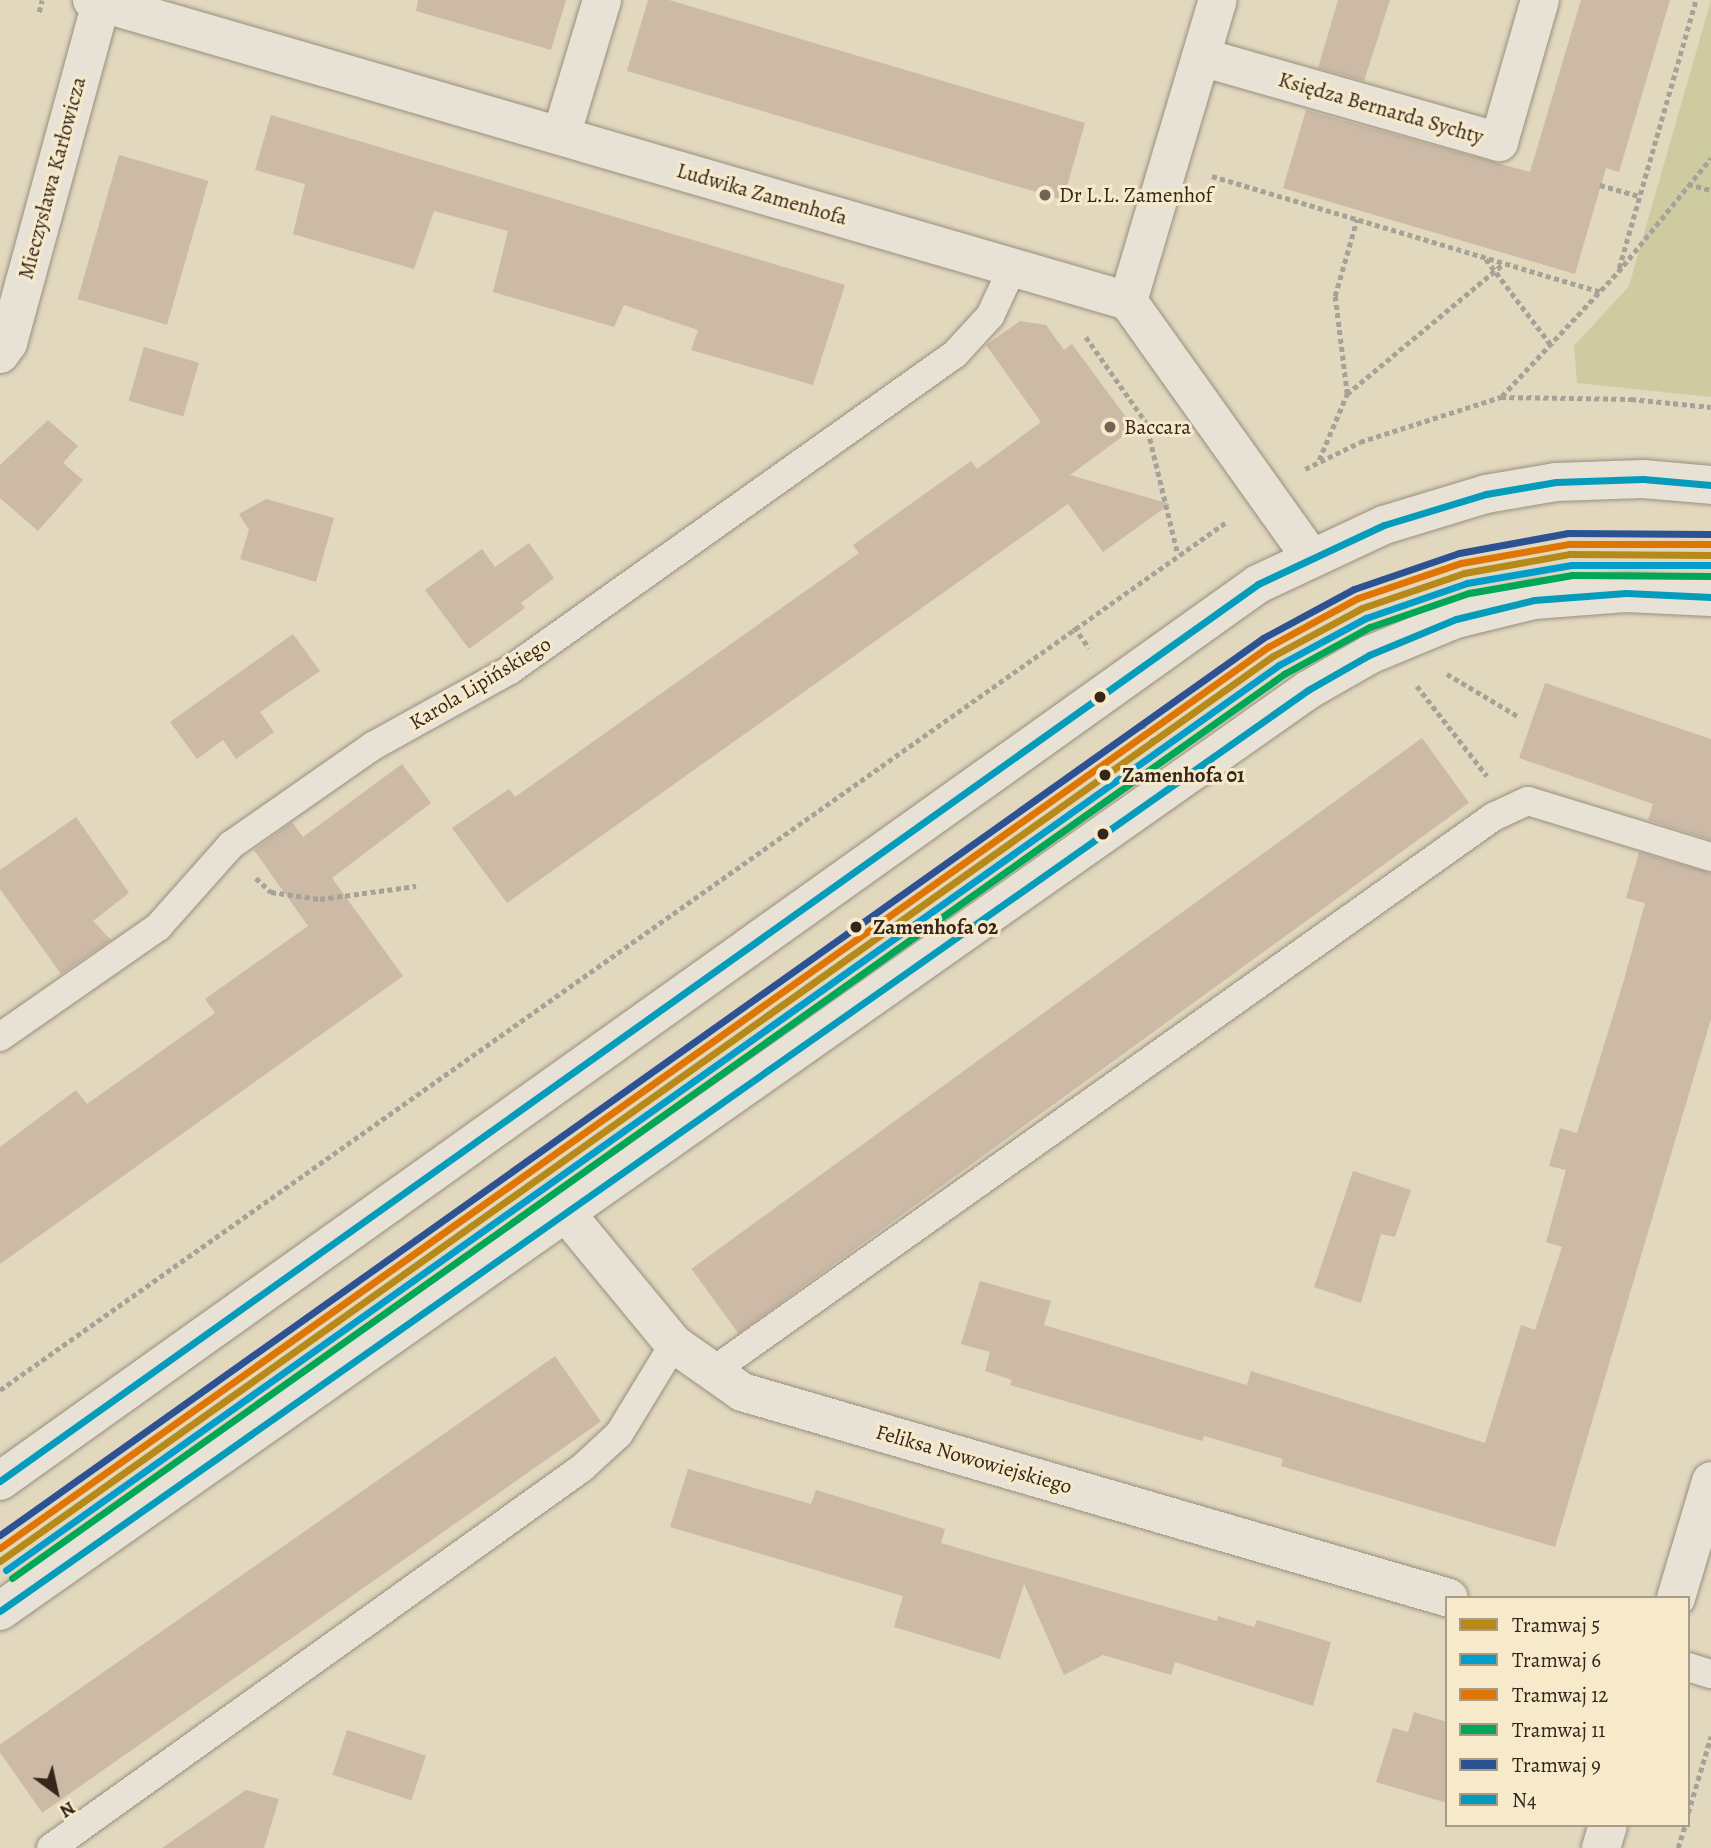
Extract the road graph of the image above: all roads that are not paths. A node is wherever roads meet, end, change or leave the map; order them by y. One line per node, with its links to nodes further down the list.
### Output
1 (602, 0): 6 (street)
2 (1218, 0): 5 (street)
3 (1540, 0): 5 (street, Księdza Bernarda Sychty)
4 (99, 1): 6 (street, Ludwika Zamenhofa); 9 (street, Mieczysława Karłowicza)
5 (1201, 57): 8 (street)
6 (561, 136): 7 (street, Ludwika Zamenhofa)
7 (1013, 267): 8 (street, Ludwika Zamenhofa); 14 (lane, Karola Lipińskiego)
8 (1128, 301): 11 (street)
9 (0, 354)
10 (1711, 485): 11 (street)
11 (1311, 558): 18 (street)
12 (1711, 597): 15 (street)
13 (1711, 857): 17 (lane)
14 (0, 1037)
15 (565, 1212): 16 (street, Feliksa Nowowiejskiego); 22 (street)
16 (674, 1344): 17 (street, Feliksa Nowowiejskiego); 26 (lane)
17 (713, 1371): 21 (street, Feliksa Nowowiejskiego)
18 (0, 1481)
19 (1711, 1481): 20 (street)
20 (1677, 1596)
21 (1445, 1597)
22 (0, 1611)
23 (1690, 1668): 24 (lane)
24 (1711, 1674)
25 (1607, 1827): 27 (street)
26 (51, 1848)
27 (1601, 1848)

